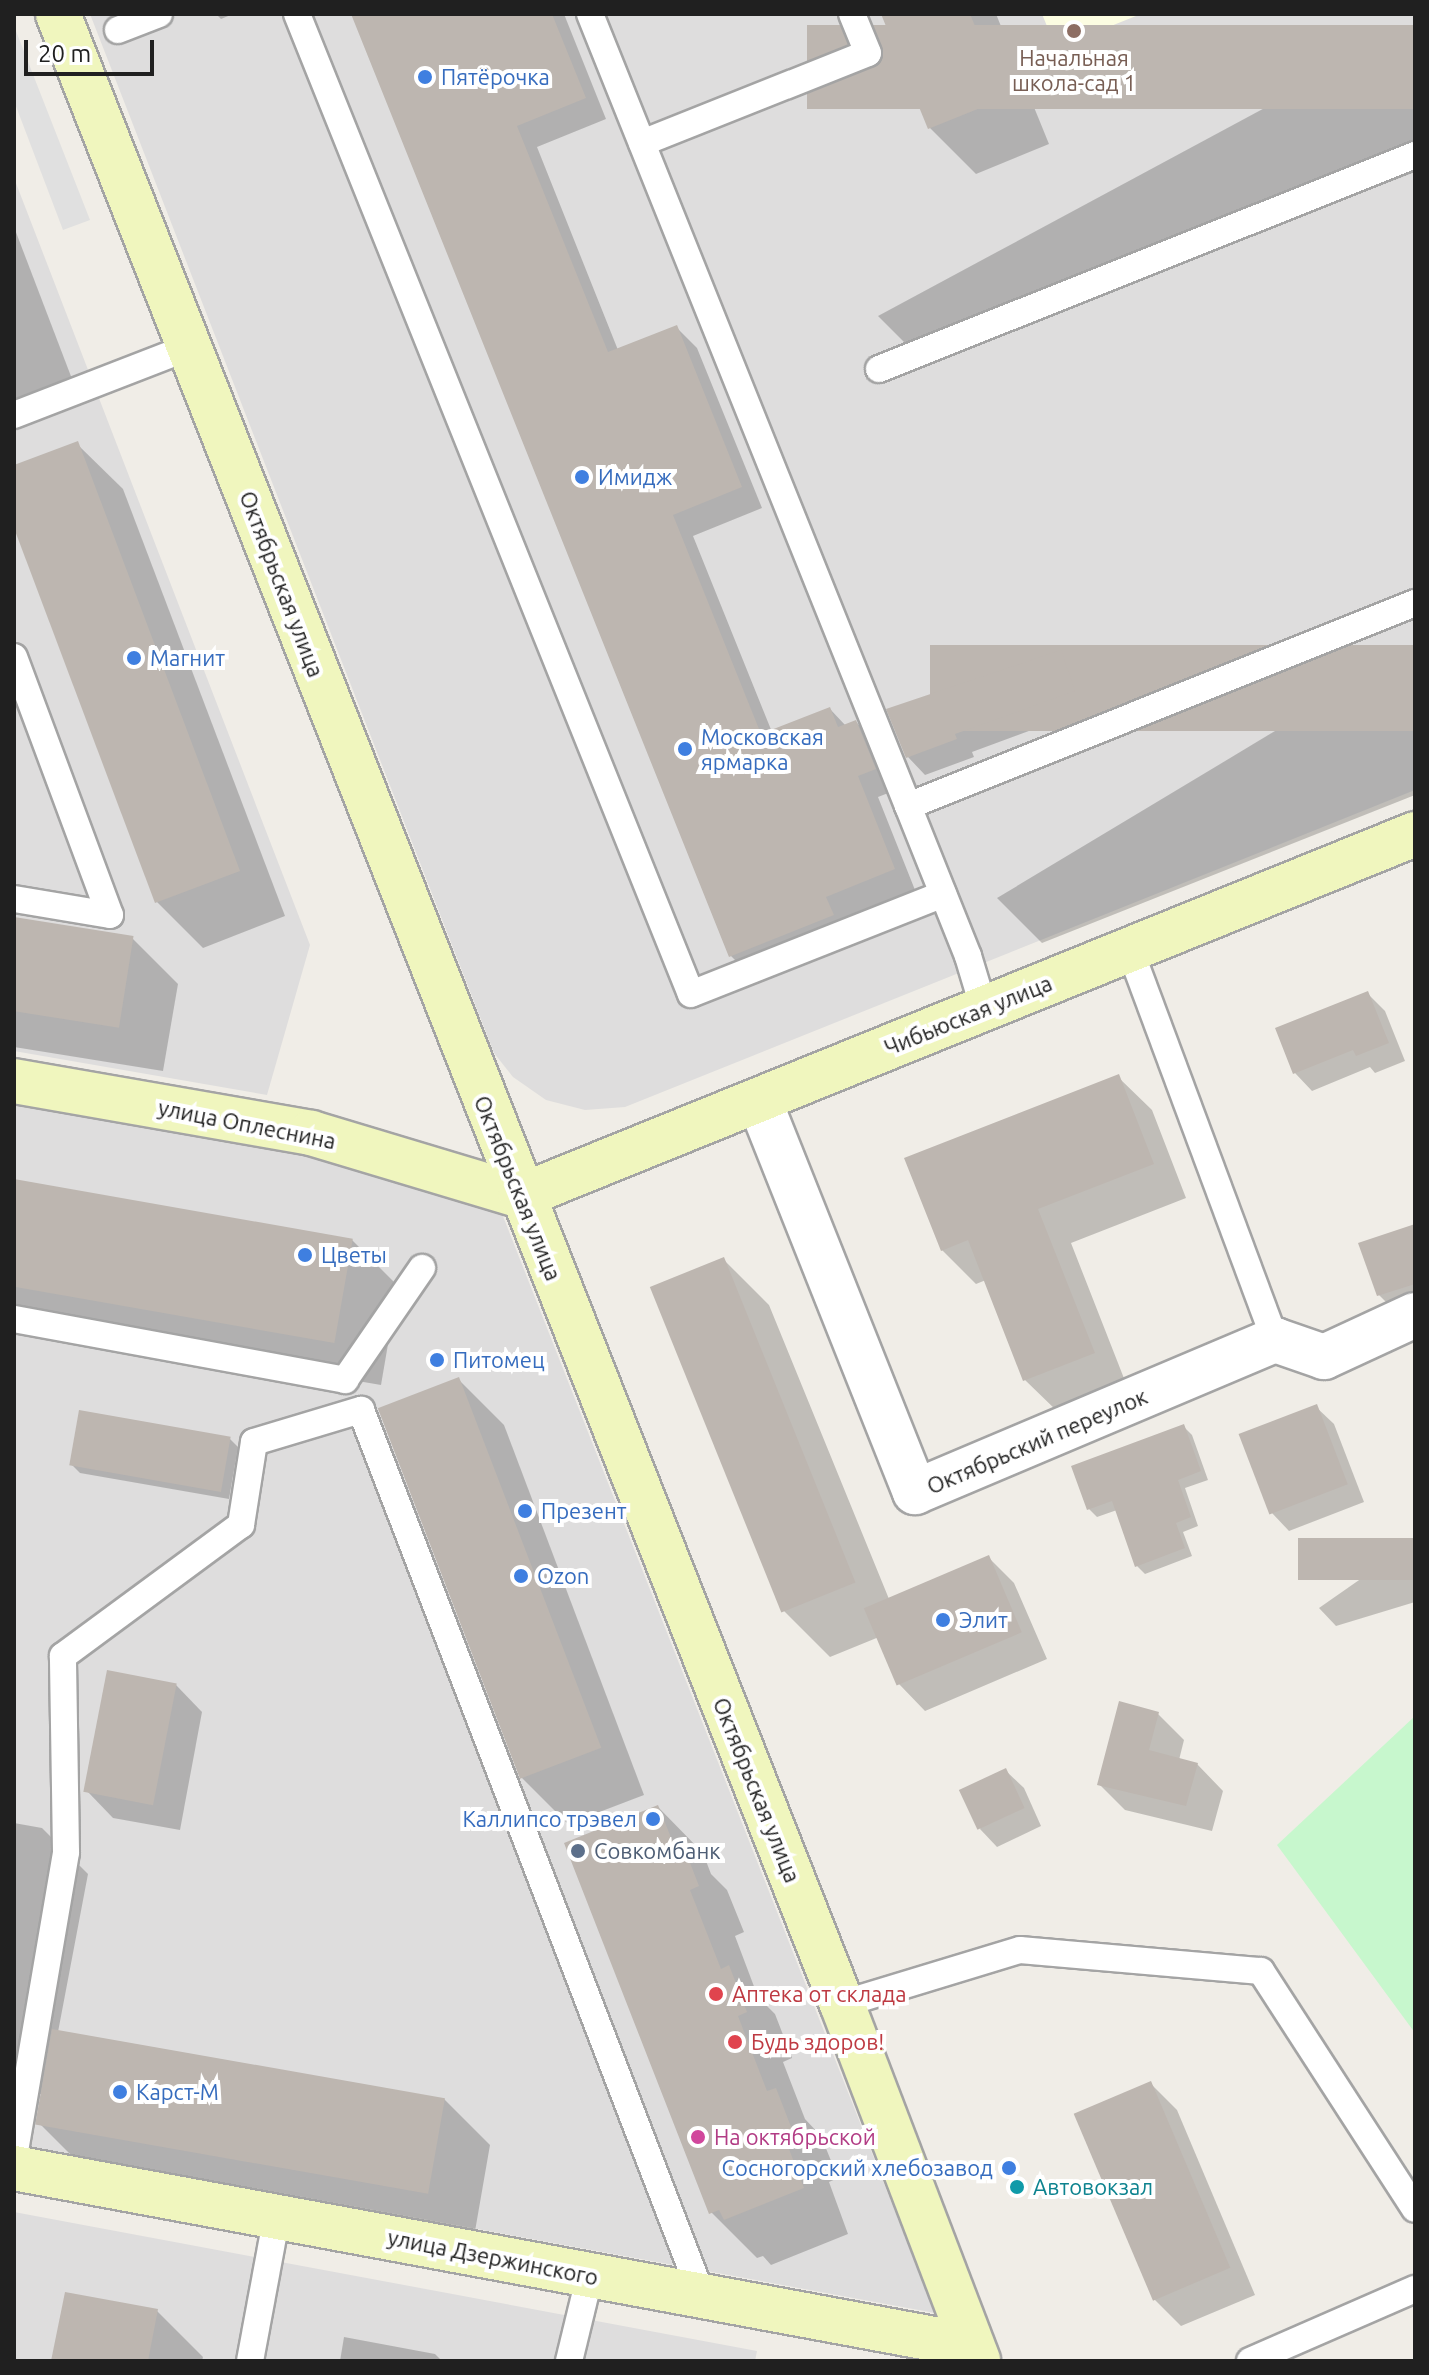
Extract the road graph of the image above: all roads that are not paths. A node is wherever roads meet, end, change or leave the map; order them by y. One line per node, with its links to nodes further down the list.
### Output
1 (58, 14): 9 (main road, Октябрьская улица)
2 (159, 14): 6 (lane)
3 (297, 14): 16 (lane)
4 (590, 14): 7 (lane)
5 (852, 14): 7 (lane)
6 (118, 30)
7 (642, 143): 14 (lane)
8 (1415, 155): 10 (lane)
9 (189, 347): 11 (lane); 22 (main road, Октябрьская улица)
10 (879, 369)
11 (14, 415)
12 (1415, 603): 14 (lane)
13 (14, 657): 17 (lane)
14 (908, 806): 16 (lane)
15 (1415, 834): 18 (main road, Чибьюская улица)
16 (943, 894): 19 (lane)
17 (14, 899)
18 (1130, 950): 19 (main road, Чибьюская улица); 26 (lane)
19 (984, 1009): 21 (main road, Чибьюская улица)
20 (14, 1081): 22 (main road, улица Оплеснина)
21 (759, 1100): 22 (main road, Чибьюская улица); 26 (street, Октябрьский переулок)
22 (521, 1196): 27 (main road, Октябрьская улица)
23 (422, 1268): 25 (lane)
24 (1415, 1315): 26 (street)
25 (14, 1319)
26 (1275, 1340)
27 (842, 2004): 30 (lane); 35 (main road, Октябрьская улица)
28 (14, 2157): 34 (lane)
29 (14, 2168): 31 (main road, улица Дзержинского)
30 (1415, 2209)
31 (277, 2216): 32 (main road, улица Дзержинского); 36 (lane)
32 (590, 2275): 34 (main road, улица Дзержинского); 37 (lane)
33 (1415, 2289): 38 (lane)
34 (702, 2296): 35 (main road, улица Дзержинского)
35 (975, 2354)
36 (250, 2361)
37 (569, 2361)
38 (1250, 2361)

